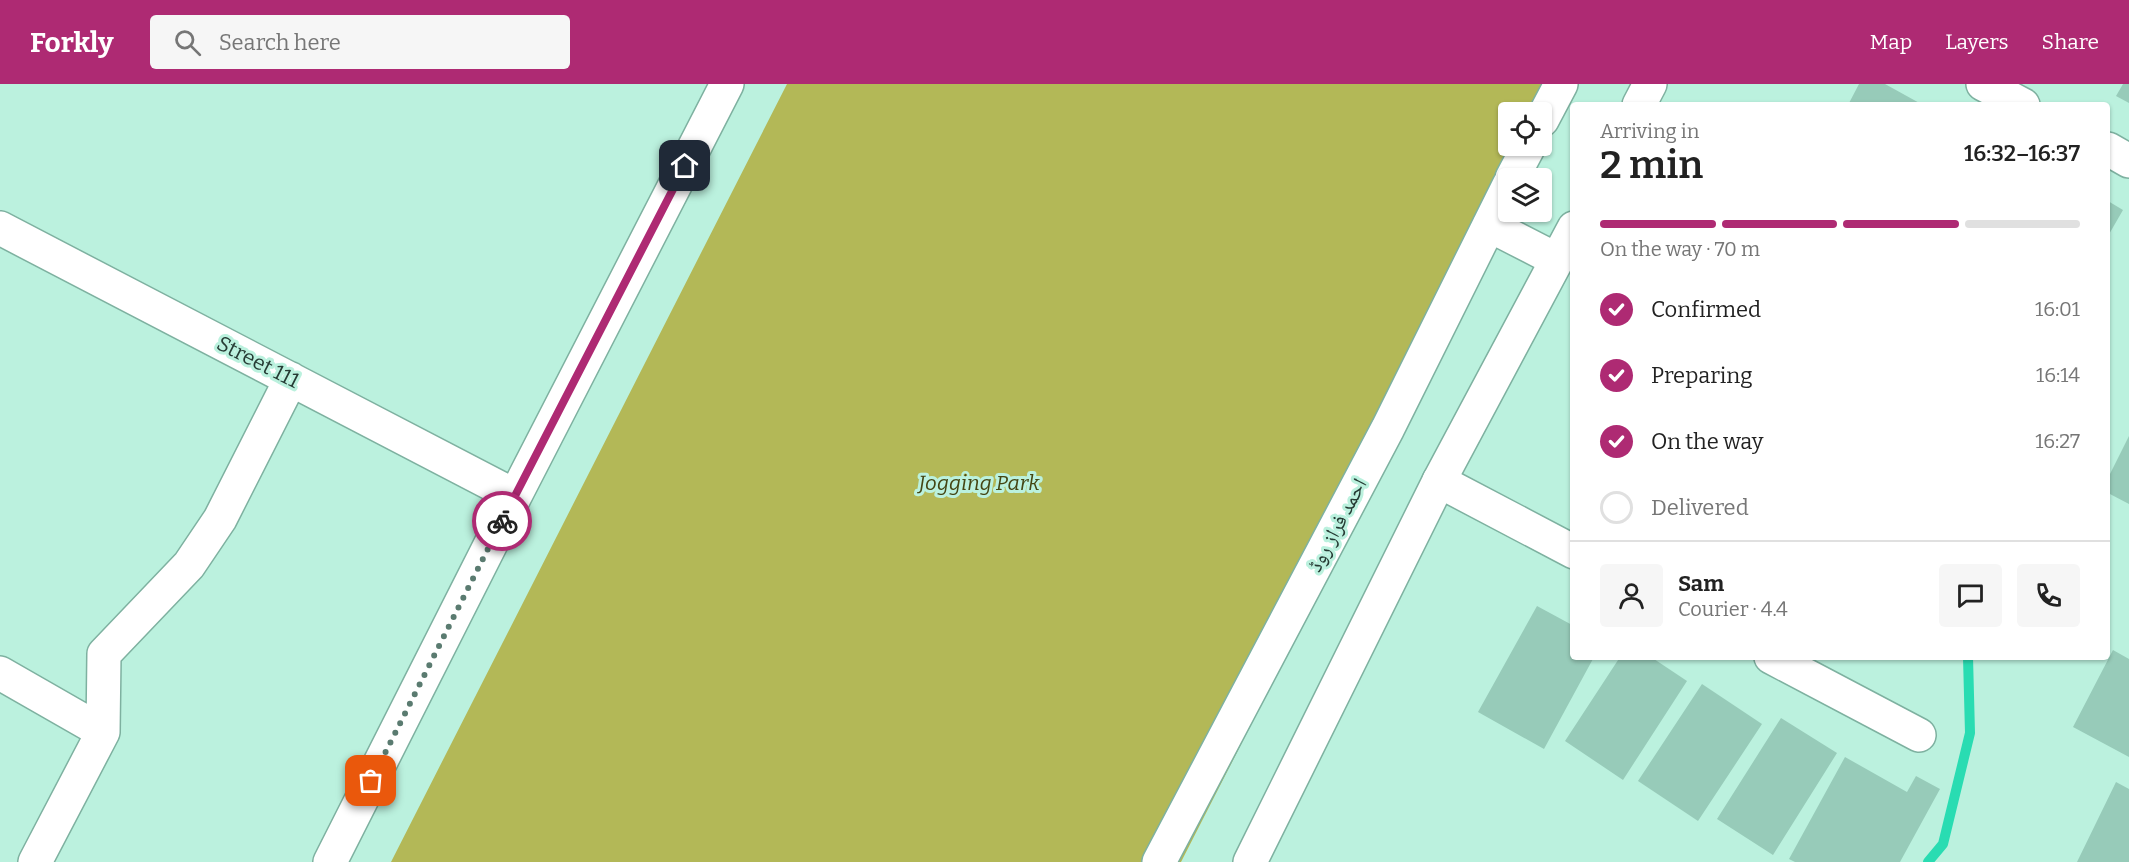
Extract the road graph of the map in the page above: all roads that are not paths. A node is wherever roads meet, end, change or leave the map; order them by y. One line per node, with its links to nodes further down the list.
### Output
1 (727, 84): 17 (street)
2 (1561, 84): 5 (street)
3 (1650, 84): 6 (street)
4 (1983, 84): 7 (street)
5 (1552, 102)
6 (1641, 102)
7 (2017, 102)
8 (2110, 150): 9 (street)
9 (2129, 161)
10 (1498, 207): 11 (street, احمد فراز روڈ)
11 (1489, 225): 14 (street); 25 (street, احمد فراز روڈ)
12 (0, 228): 15 (street, Street 111)
13 (1570, 236): 14 (street)
14 (1557, 260): 16 (street)
15 (291, 379): 17 (street, Street 111); 21 (street)
16 (1439, 481): 18 (street); 26 (street)
17 (515, 496): 24 (street)
18 (1570, 550)
19 (1778, 660): 22 (street)
20 (0, 673): 21 (street)
21 (103, 732): 23 (street)
22 (1919, 735)
23 (35, 862)
24 (330, 862)
25 (1159, 862)
26 (1250, 862)

